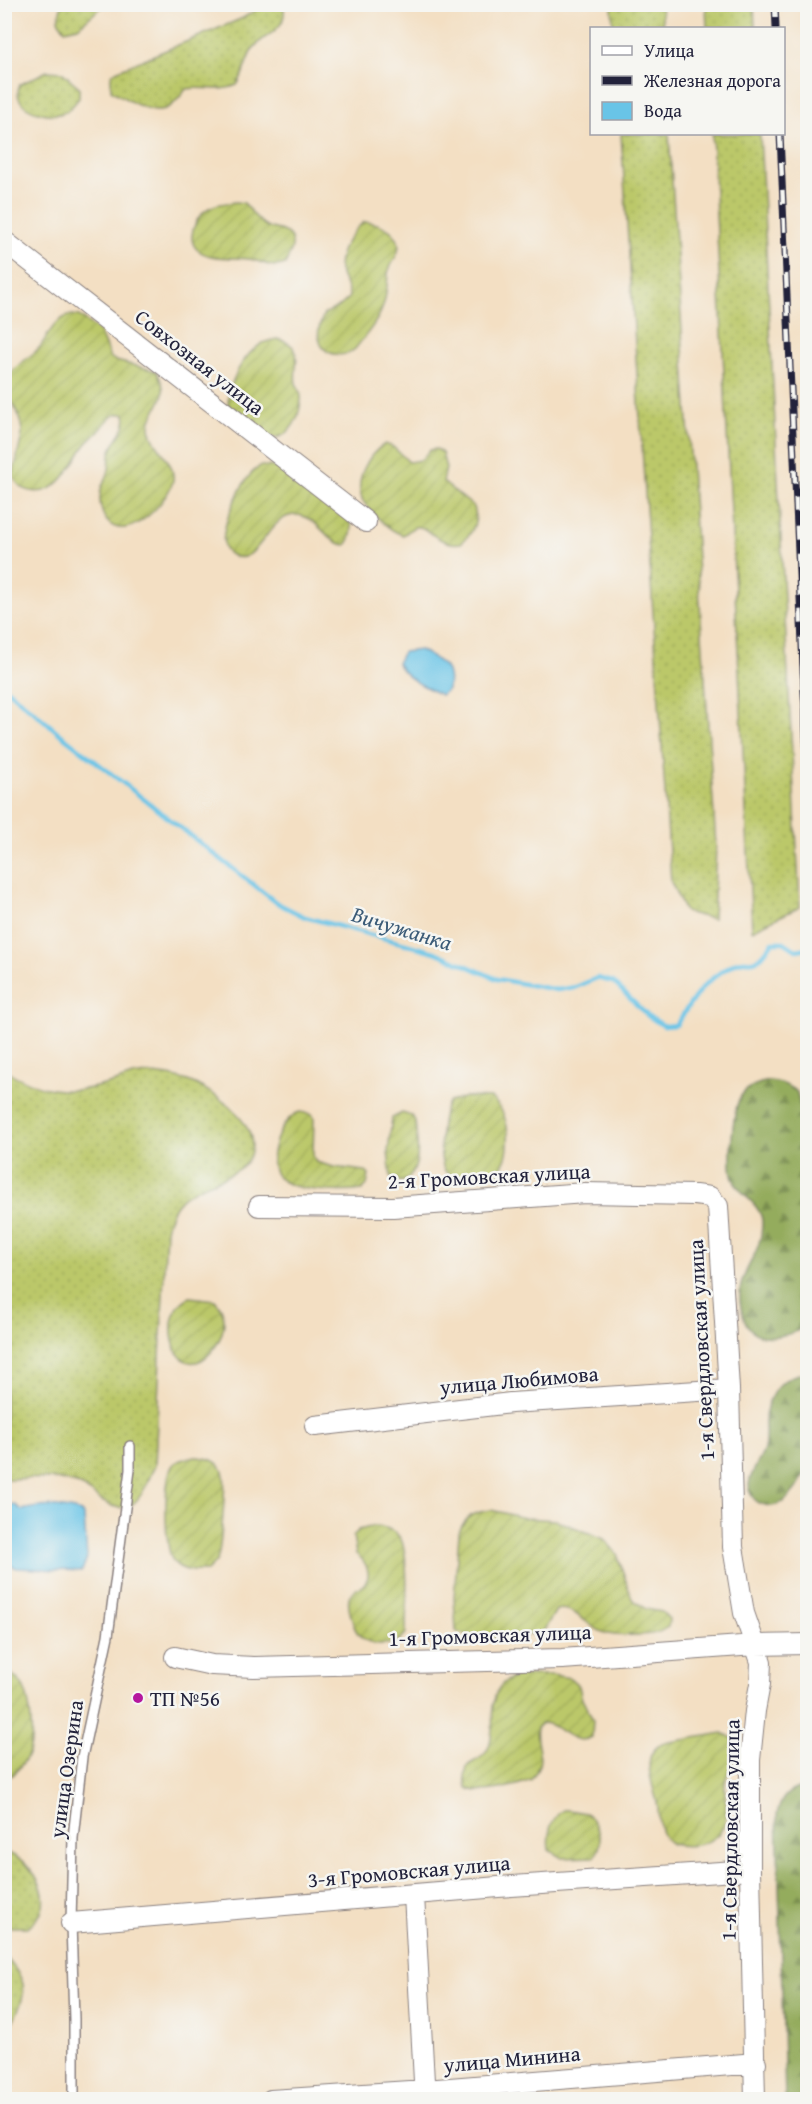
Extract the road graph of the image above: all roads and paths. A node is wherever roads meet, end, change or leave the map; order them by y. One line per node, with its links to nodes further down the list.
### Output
1 (4, 241): 2 (street, Совхозная улица)
2 (366, 522)
3 (259, 1206): 4 (street, 2-я Громовская улица)
4 (718, 1206): 5 (street, 1-я Свердловская улица)
5 (729, 1389): 6 (street, улица Любимова); 9 (street, 1-я Свердловская улица)
6 (315, 1426)
7 (130, 1446): 13 (lane, улица Озерина)
8 (807, 1644): 9 (street, 1-я Громовская улица)
9 (755, 1645): 10 (street, 1-я Громовская улица); 11 (street, 1-я Свердловская улица)
10 (175, 1658)
11 (750, 1870): 12 (street, 3-я Громовская улица); 14 (street, 1-я Свердловская улица)
12 (414, 1895): 13 (street, 3-я Громовская улица); 15 (street)
13 (72, 1923): 16 (lane, улица Озерина)
14 (756, 2063): 15 (street, улица Минина); 18 (street, 1-я Свердловская улица)
15 (425, 2095): 17 (street, улица Минина)
16 (74, 2100)
17 (271, 2100)
18 (755, 2100)

